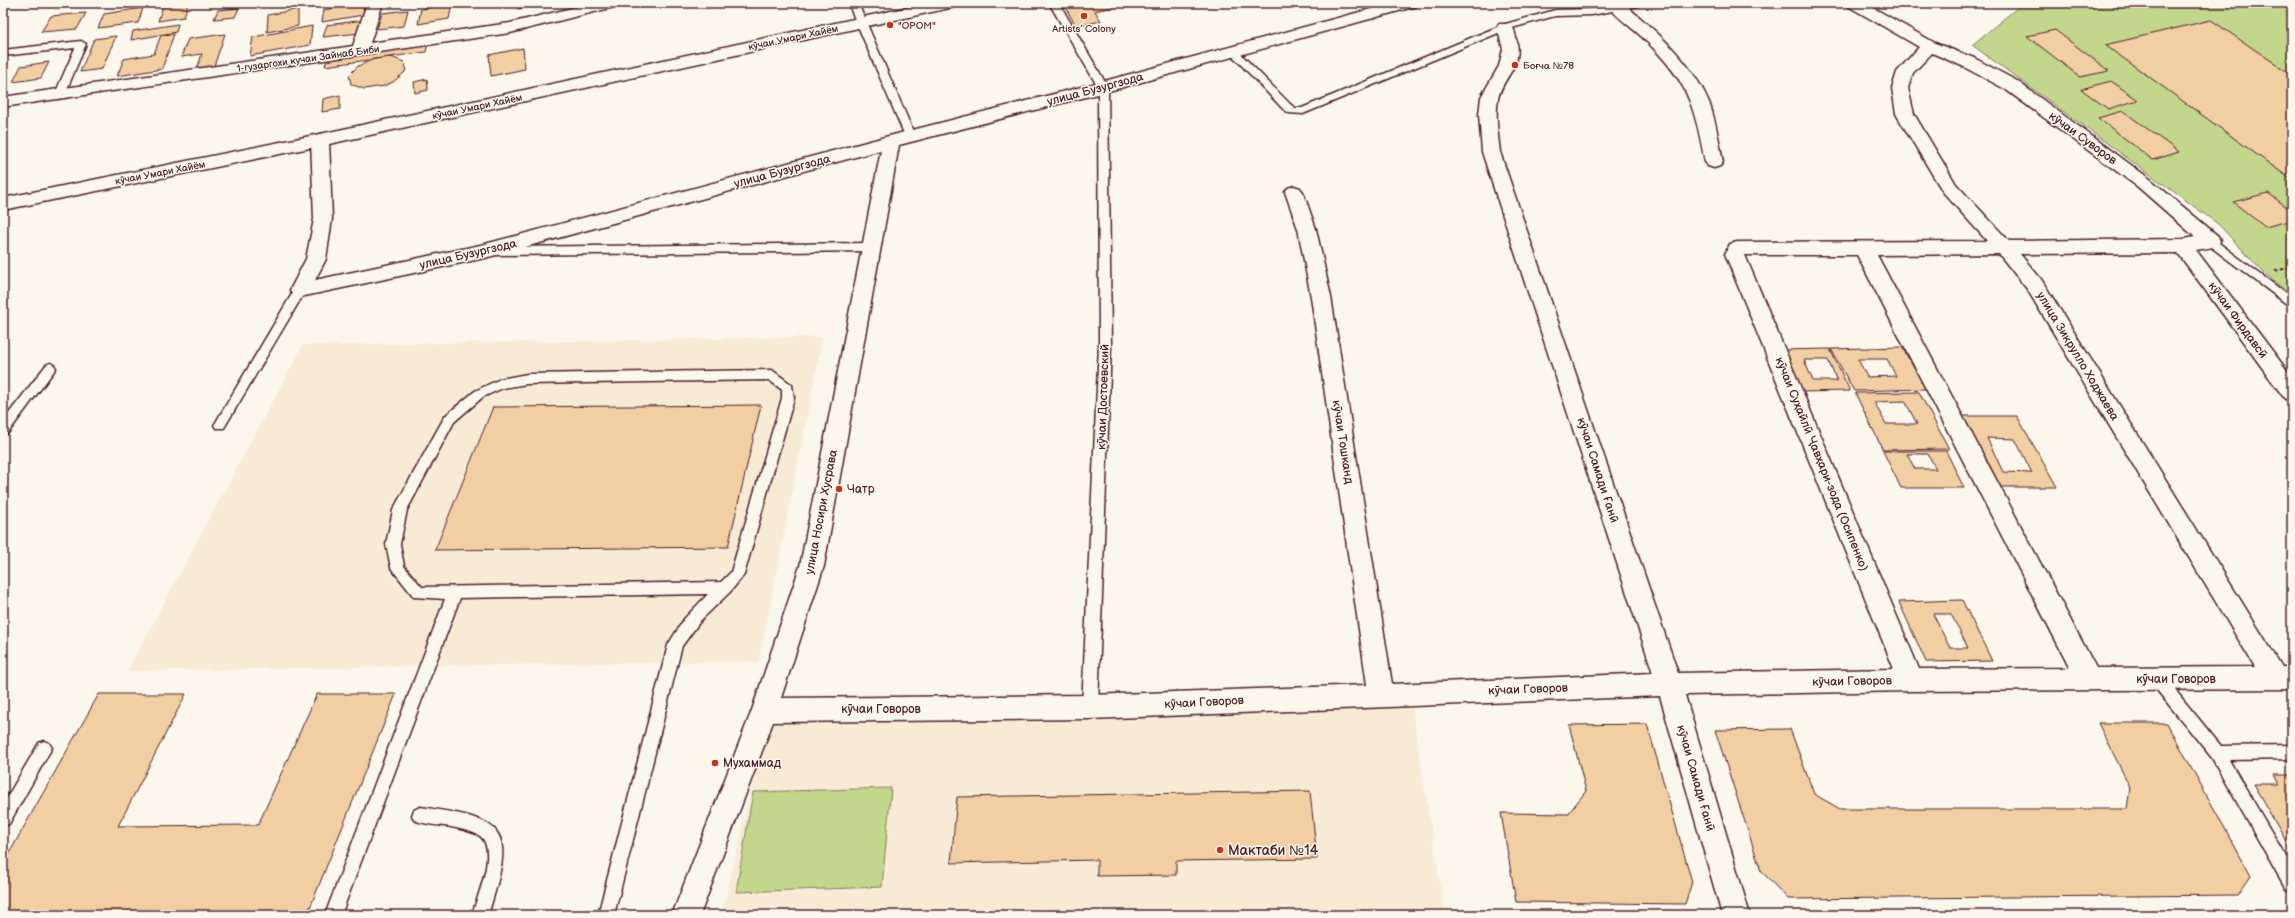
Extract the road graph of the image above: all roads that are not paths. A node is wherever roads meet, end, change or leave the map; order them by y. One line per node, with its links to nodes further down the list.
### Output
1 (374, 3): 14 (street)
2 (612, 3): 9 (street, 1-гузаргохи кучаи Зайнаб Биби)
3 (853, 3): 11 (lane)
4 (950, 3): 11 (street, кӯчаи Умари Хайём)
5 (1054, 3): 17 (lane)
6 (1411, 3): 15 (street, улица Бузургзода)
7 (1638, 3): 10 (lane)
8 (1854, 3): 13 (street, кӯчаи Суворов)
9 (593, 5): 14 (street, 1-гузаргохи кучаи Зайнаб Биби)
10 (1616, 5): 12 (lane); 22 (street)
11 (860, 22): 20 (lane); 21 (street, кӯчаи Умари Хайём)
12 (1505, 27): 15 (lane); 43 (street, кӯчаи Самади Ғанӣ)
13 (1929, 46): 25 (street, кӯчаи Суворов); 28 (street, улица Зикрулло Ходжаева)
14 (360, 50): 18 (street, 1-гузаргохи кучаи Зайнаб Биби)
15 (1233, 51): 17 (street, улица Бузургзода)
16 (3, 53): 18 (lane)
17 (1103, 87): 20 (street, улица Бузургзода); 45 (lane, кӯчаи Достоевский)
18 (60, 94): 19 (street, 1-гузаргохи кучаи Зайнаб Биби)
19 (3, 102)
20 (900, 139): 27 (street, улица Носири Хусрава); 30 (street, улица Бузургзода)
21 (320, 140): 24 (street, кӯчаи Умари Хайём); 31 (street)
22 (1714, 162)
23 (1294, 192): 44 (street, кӯчаи Тошканд)
24 (3, 204)
25 (2211, 241): 26 (street); 32 (lane, кӯчаи Суворов)
26 (2183, 246): 28 (street); 34 (street, кӯчаи Фирдавсӣ)
27 (871, 247): 30 (lane); 46 (street, улица Носири Хусрава)
28 (2005, 248): 29 (street); 39 (street, улица Зикрулло Ходжаева)
29 (1864, 249): 41 (street, кӯчаи Суҳайлӣ Ҷавҳари-зода (Осипенко)); 42 (street)
30 (485, 251): 31 (street, улица Бузургзода)
31 (300, 290): 35 (lane)
32 (2292, 304)
33 (50, 368): 36 (lane)
34 (2292, 393)
35 (220, 426)
36 (3, 430)
37 (725, 588): 38 (lane); 38 (lane); 55 (lane)
38 (455, 592): 53 (lane)
39 (2283, 678): 40 (street, кӯчаи Говоров)
40 (2157, 679): 42 (street, кӯчаи Говоров); 49 (lane)
41 (1911, 680): 42 (street, кӯчаи Говоров); 43 (street, кӯчаи Говоров)
42 (2089, 680)
43 (1669, 684): 44 (street, кӯчаи Говоров); 57 (street, кӯчаи Самади Ғанӣ)
44 (1381, 694): 45 (street, кӯчаи Говоров)
45 (1090, 707): 46 (street, кӯчаи Говоров)
46 (765, 710): 56 (street, улица Носири Хусрава)
47 (44, 748): 51 (lane)
48 (2292, 752): 49 (lane)
49 (2217, 753): 52 (lane)
50 (420, 815): 54 (lane)
51 (3, 819)
52 (2292, 883)
53 (333, 915)
54 (480, 915)
55 (606, 915)
56 (686, 915)
57 (1736, 915)

